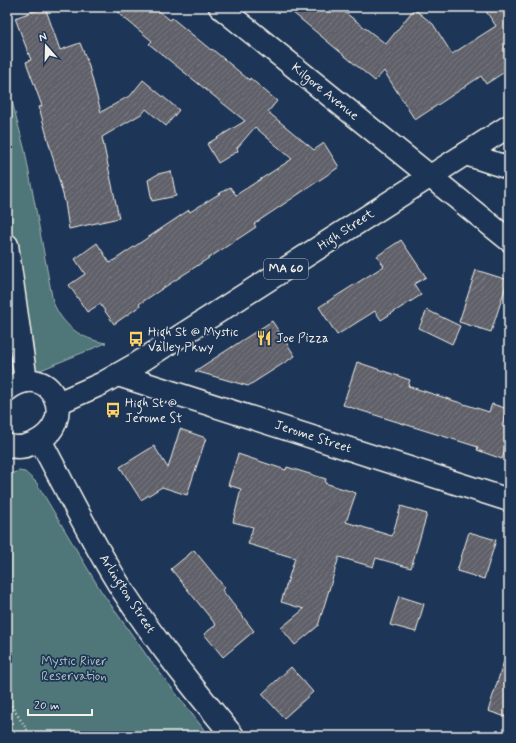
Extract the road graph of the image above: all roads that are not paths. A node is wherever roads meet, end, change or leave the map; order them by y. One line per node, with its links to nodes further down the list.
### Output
1 (220, 7): 5 (street, Kilgore Avenue)
2 (509, 126): 3 (street, High Street / MA 60)
3 (466, 154): 4 (street); 5 (street, High Street / MA 60)
4 (509, 168)
5 (430, 176): 6 (street, Kilgore Avenue); 8 (street, High Street / MA 60)
6 (509, 240)
7 (7, 245): 9 (street)
8 (118, 375): 10 (street, High Street / MA 60); 13 (street, Jerome Street)
9 (16, 385): 10 (street)
10 (58, 403): 11 (street)
11 (40, 440): 12 (street); 14 (street, Arlington Street)
12 (7, 445)
13 (509, 500)
14 (233, 736)

